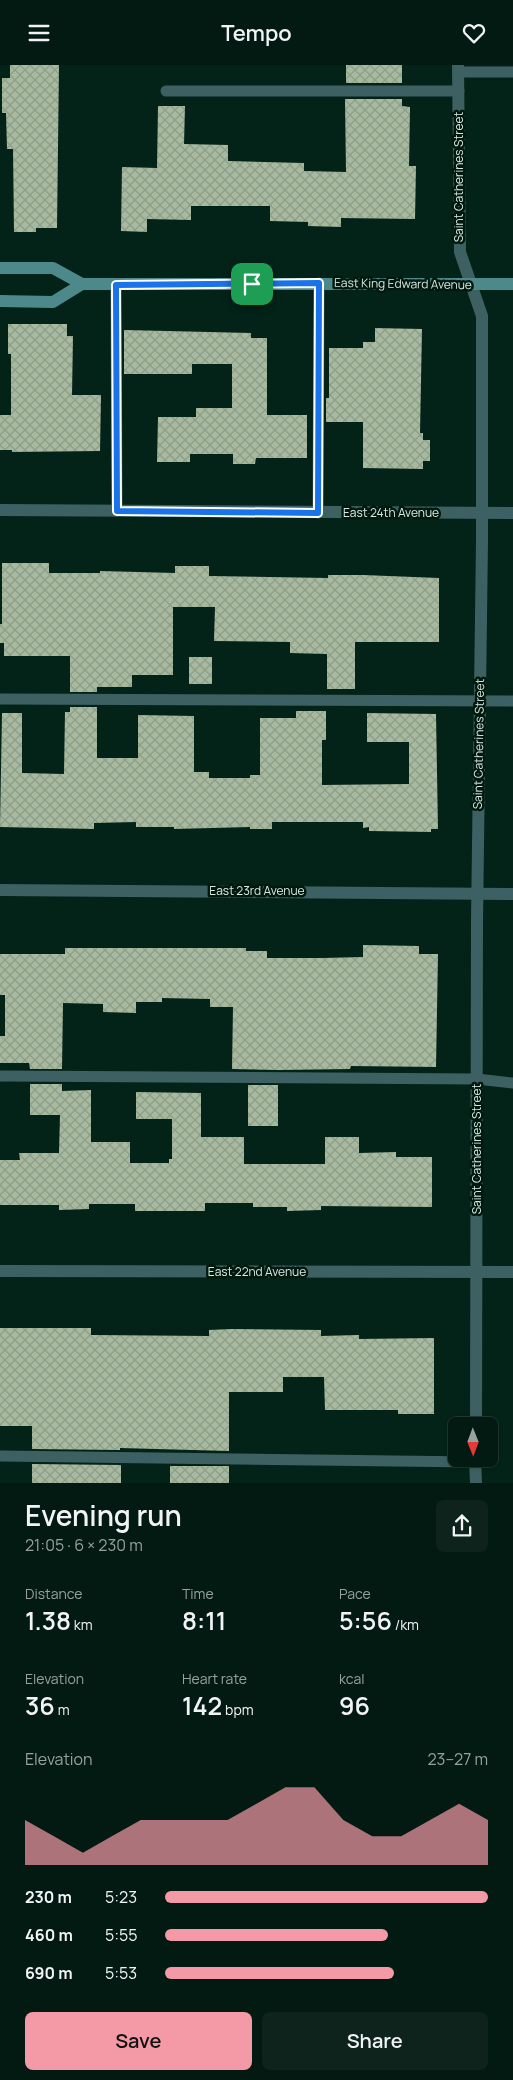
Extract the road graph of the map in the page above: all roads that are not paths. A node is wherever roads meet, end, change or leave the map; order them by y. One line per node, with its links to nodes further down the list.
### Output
1 (458, 68): 2 (lane); 4 (street, Saint Catherines Street)
2 (513, 72)
3 (166, 91): 4 (lane)
4 (459, 91): 9 (street, Saint Catherines Street)
5 (0, 268): 7 (main road, East King Edward Avenue)
6 (319, 283): 8 (main road, East King Edward Avenue); 9 (main road, East King Edward Avenue); 14 (lane)
7 (82, 284): 8 (main road, East King Edward Avenue); 11 (main road)
8 (116, 285): 13 (lane)
9 (471, 285): 10 (main road, East King Edward Avenue); 15 (street, Saint Catherines Street)
10 (513, 285)
11 (0, 301)
12 (0, 510): 13 (street, East 24th Avenue)
13 (117, 511): 14 (street, East 24th Avenue)
14 (318, 513): 15 (street, East 24th Avenue)
15 (482, 513): 16 (street, East 24th Avenue); 18 (street, Saint Catherines Street)
16 (513, 513)
17 (0, 699): 18 (lane)
18 (480, 700): 19 (lane); 21 (street, Saint Catherines Street)
19 (513, 701)
20 (0, 890): 21 (street, East 23rd Avenue)
21 (477, 893): 22 (street, East 23rd Avenue); 24 (street, Saint Catherines Street)
22 (513, 894)
23 (0, 1076): 24 (lane)
24 (477, 1079): 25 (lane); 27 (street, Saint Catherines Street)
25 (513, 1083)
26 (0, 1271): 27 (street, East 22nd Avenue)
27 (477, 1272): 28 (street, East 22nd Avenue); 29 (street, Saint Catherines Street)
28 (513, 1272)
29 (476, 1417)
30 (0, 1457): 31 (lane)
31 (448, 1460)
32 (475, 1467): 33 (street)
33 (476, 1483)

